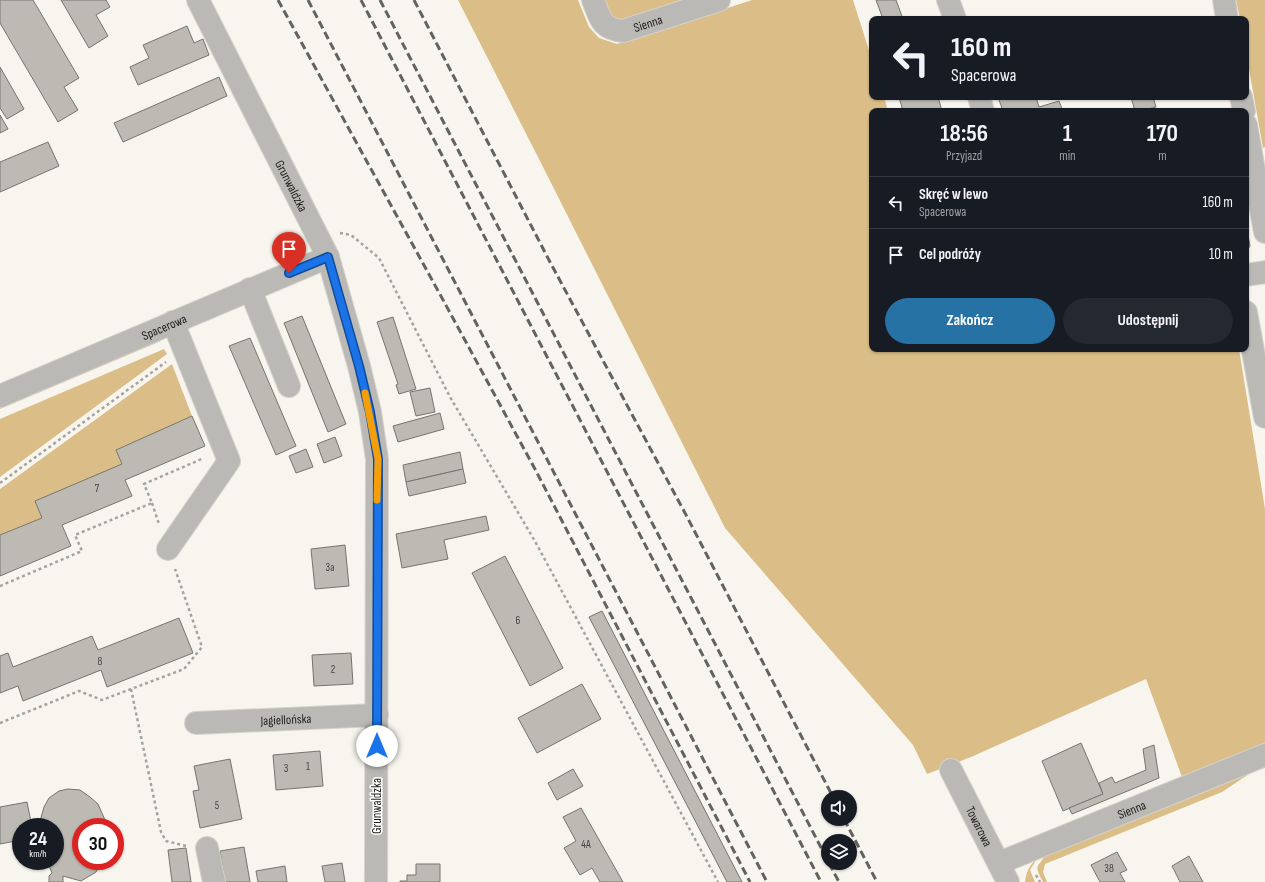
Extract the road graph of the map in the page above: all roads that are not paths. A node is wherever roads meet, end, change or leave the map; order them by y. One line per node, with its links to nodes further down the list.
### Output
1 (198, 0): 10 (street, Grunwaldzka)
2 (593, 0): 3 (street, Sienna)
3 (719, 0)
4 (948, 0): 6 (street)
5 (1224, 0): 7 (street)
6 (953, 16)
7 (1227, 16)
8 (1249, 142): 9 (street)
9 (1265, 232)
10 (328, 257): 13 (street, Spacerowa); 20 (street, Grunwaldzka)
11 (1265, 272): 12 (street)
12 (1249, 275)
13 (250, 289): 14 (street, Spacerowa); 16 (street)
14 (173, 322): 17 (street, Spacerowa); 19 (street)
15 (1249, 329): 18 (street)
16 (289, 386)
17 (0, 396)
18 (1265, 417)
19 (168, 549)
20 (377, 715): 21 (street, Jagiellońska); 27 (street, Grunwaldzka)
21 (196, 723)
22 (1265, 755): 25 (street, Sienna)
23 (950, 770): 25 (street, Towarowa)
24 (207, 848): 26 (street)
25 (999, 863): 28 (street, Towarowa)
26 (214, 882)
27 (376, 882)
28 (1008, 882)

